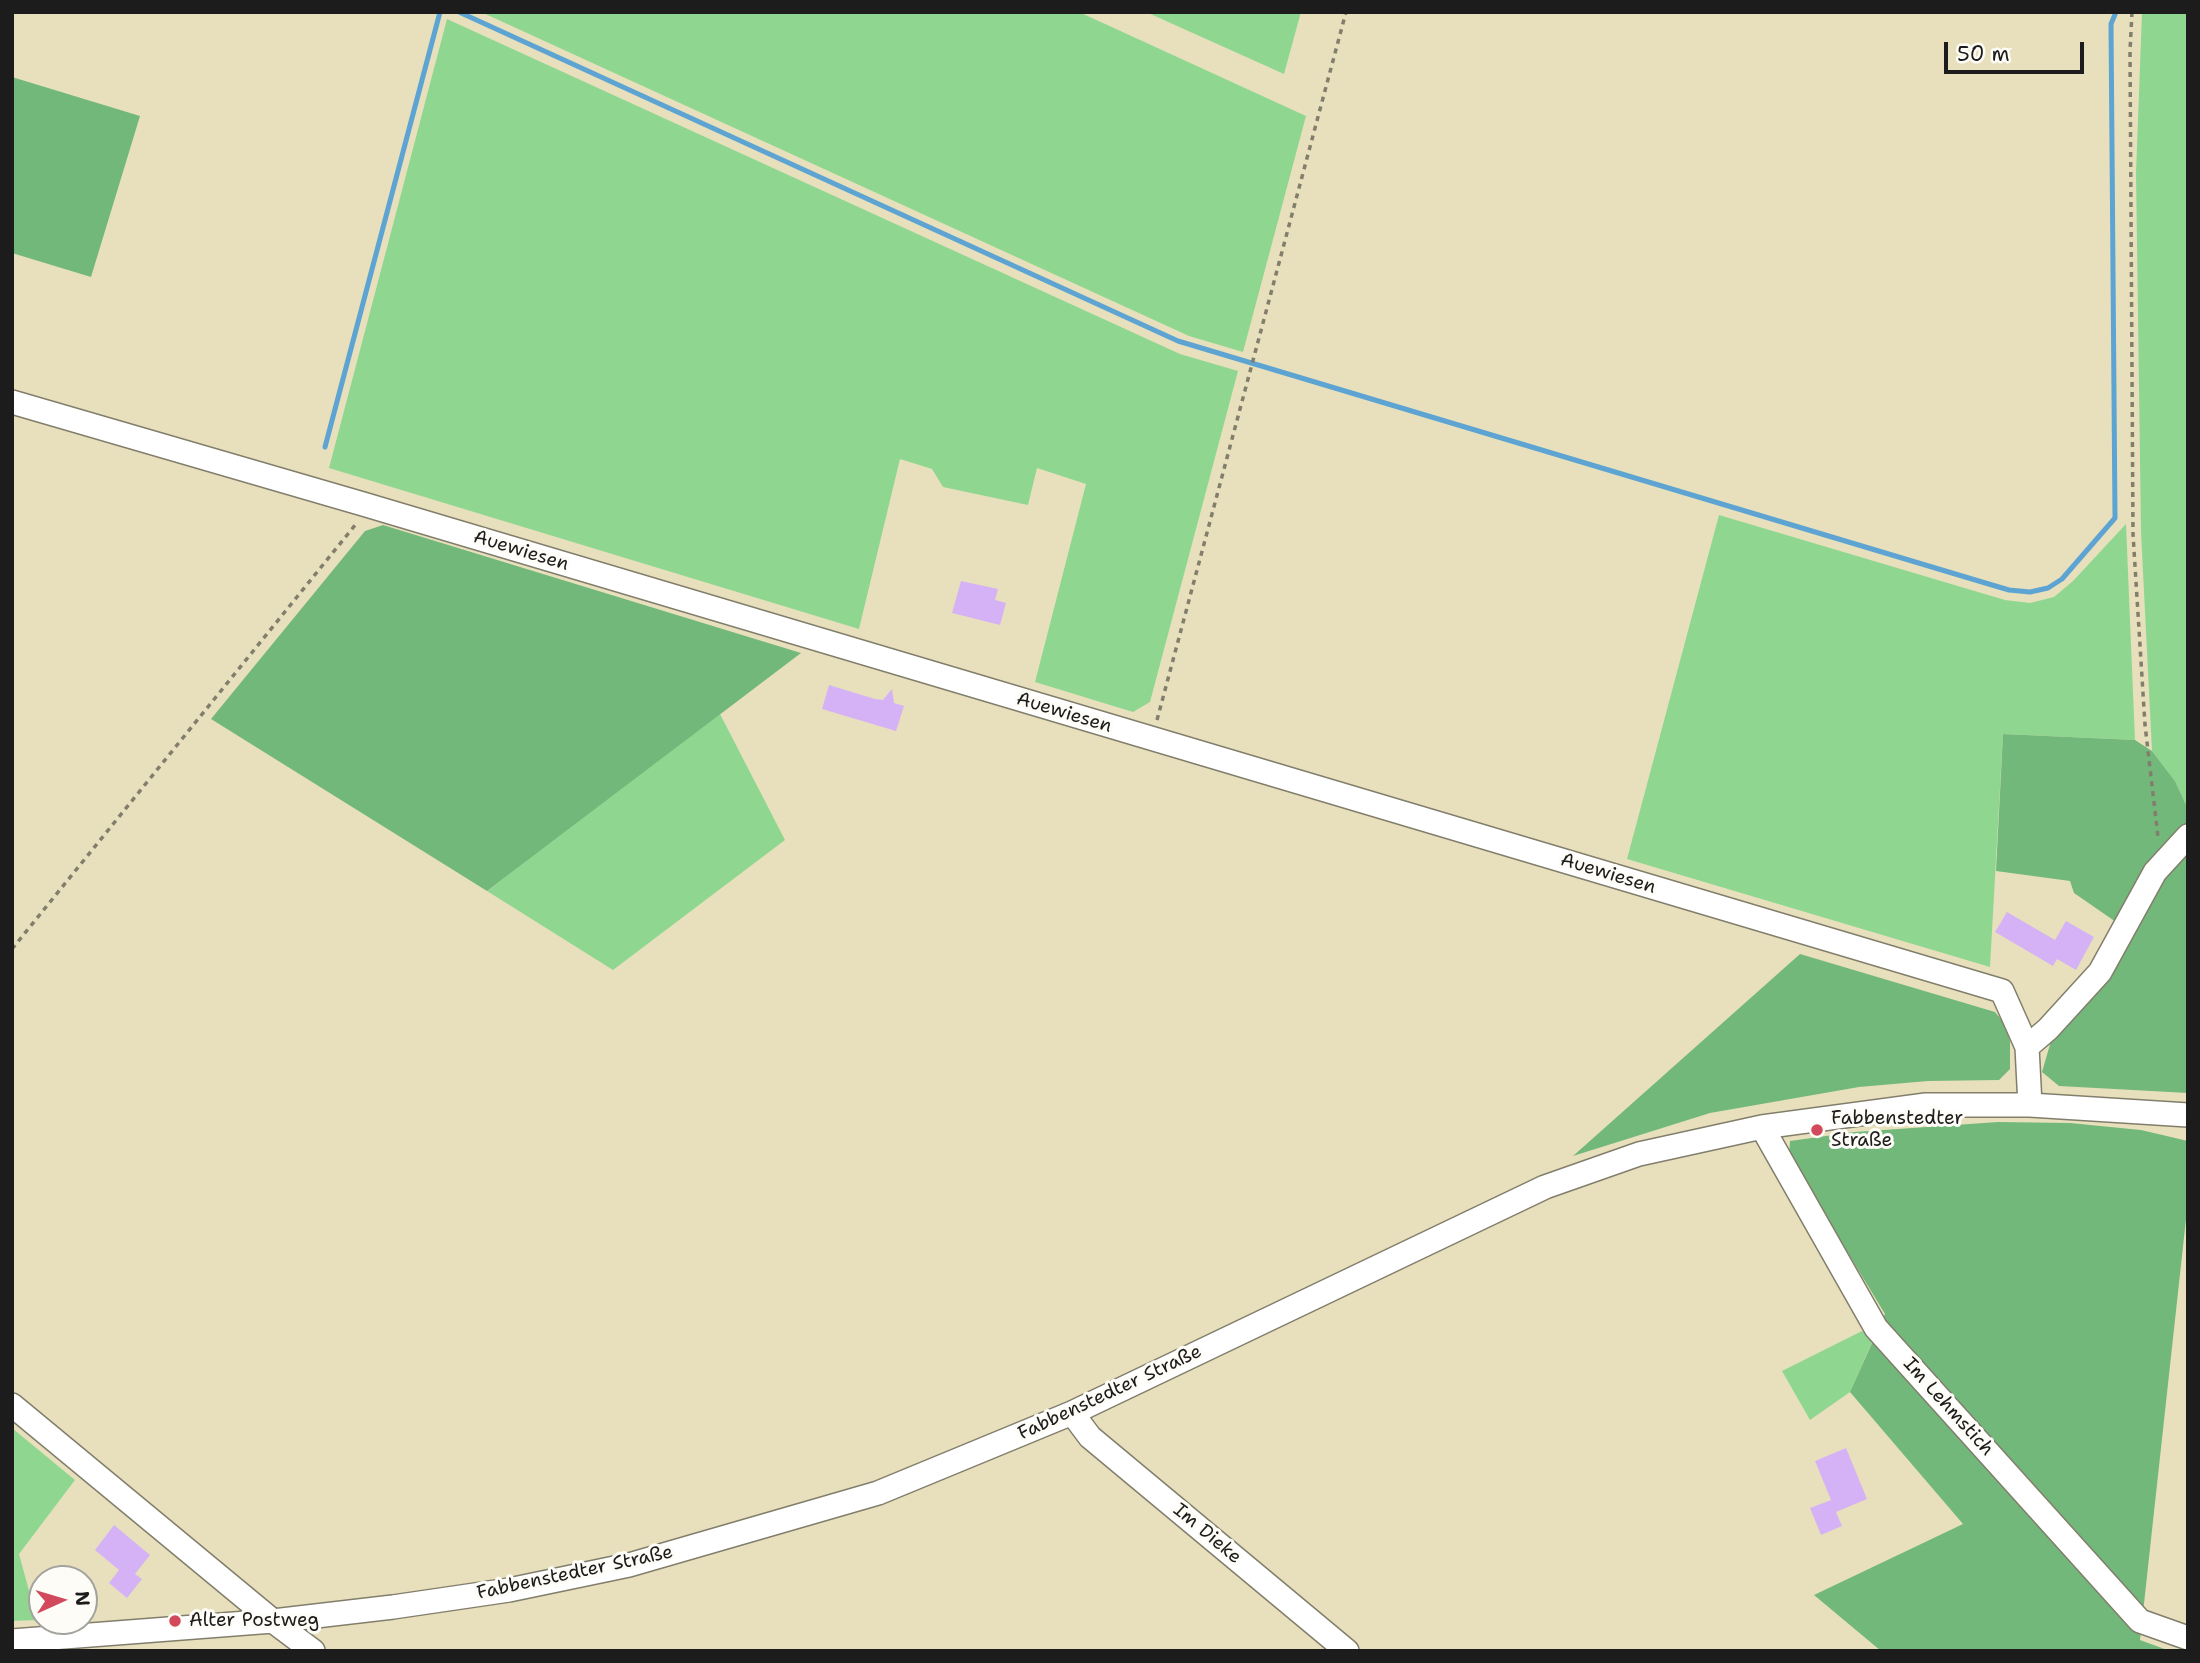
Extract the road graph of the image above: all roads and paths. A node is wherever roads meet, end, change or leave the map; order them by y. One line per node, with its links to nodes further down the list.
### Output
1 (1346, 12): 5 (path)
2 (2132, 12): 7 (path)
3 (12, 402): 4 (street, Auewiesen)
4 (362, 504): 5 (street, Auewiesen); 8 (path)
5 (1151, 738): 9 (street, Auewiesen)
6 (2188, 836): 7 (street)
7 (2162, 864): 9 (street)
8 (12, 949)
9 (2028, 1047): 10 (street, Auewiesen)
10 (2030, 1105): 11 (street, Fabbenstedter Straße); 12 (street, Fabbenstedter Straße)
11 (2188, 1115)
12 (1762, 1127): 14 (street, Fabbenstedter Straße); 16 (street, Im Lehmstich)
13 (12, 1405): 15 (street)
14 (1072, 1413): 15 (street, Fabbenstedter Straße); 19 (street, Im Dieke)
15 (273, 1620): 17 (street, Fabbenstedter Straße); 18 (street)
16 (2188, 1638)
17 (12, 1640)
18 (313, 1651)
19 (1347, 1651)

